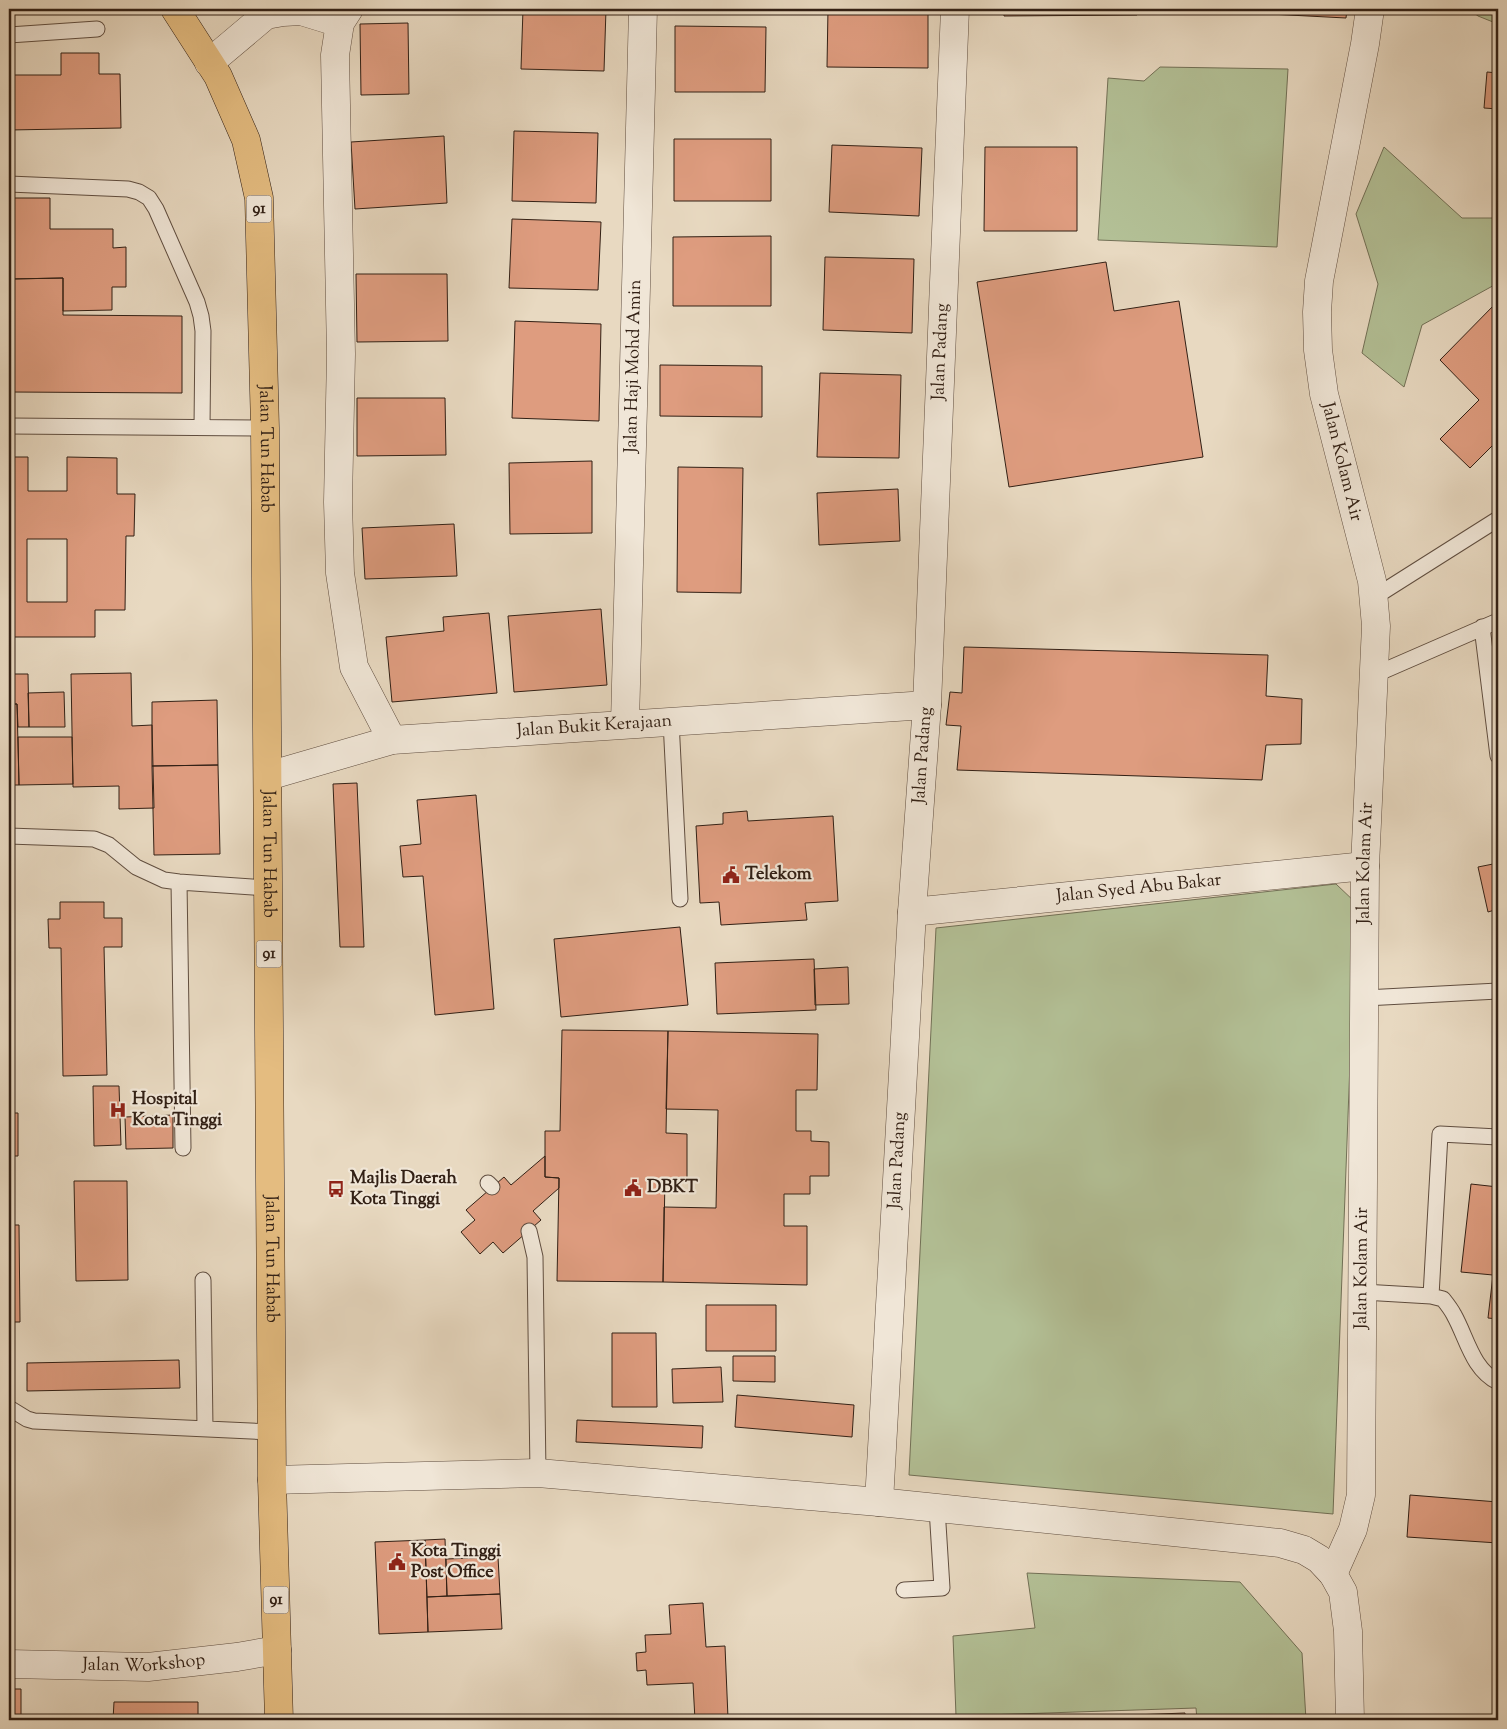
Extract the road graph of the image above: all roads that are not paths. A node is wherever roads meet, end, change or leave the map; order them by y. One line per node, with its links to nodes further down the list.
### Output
1 (175, 9): 8 (highway, Jalan Tun Habab / 91)
2 (643, 9): 20 (street, Jalan Haji Mohd Amin)
3 (955, 9): 18 (street, Jalan Padang)
4 (1370, 9): 14 (street, Jalan Kolam Air)
5 (344, 16): 8 (street); 21 (street)
6 (97, 29): 7 (lane)
7 (9, 34)
8 (209, 63): 12 (highway, Jalan Tun Habab / 91)
9 (9, 184): 11 (lane)
10 (9, 426): 11 (lane)
11 (202, 427): 12 (lane)
12 (265, 428): 23 (highway, Jalan Tun Habab / 91)
13 (1498, 519): 14 (lane)
14 (1373, 598): 17 (street, Jalan Kolam Air)
15 (1498, 621): 16 (lane)
16 (1482, 627): 17 (lane); 22 (lane)
17 (1374, 675): 25 (street, Jalan Kolam Air)
18 (927, 705): 19 (street, Jalan Bukit Kerajaan); 29 (street, Jalan Padang)
19 (671, 722): 20 (street, Jalan Bukit Kerajaan); 28 (lane)
20 (625, 724): 21 (street, Jalan Bukit Kerajaan)
21 (392, 740): 23 (street, Jalan Bukit Kerajaan)
22 (1498, 756)
23 (268, 776): 27 (highway, Jalan Tun Habab / 91)
24 (9, 836): 26 (lane)
25 (1366, 866): 29 (street, Jalan Syed Abu Bakar); 31 (street, Jalan Kolam Air)
26 (179, 882): 27 (lane); 33 (lane)
27 (268, 888): 41 (highway, Jalan Tun Habab / 91)
28 (680, 899)
29 (912, 912): 44 (street, Jalan Padang)
30 (1498, 991): 31 (lane)
31 (1364, 998): 36 (street, Jalan Kolam Air)
32 (1498, 1137): 37 (lane)
33 (183, 1148)
34 (529, 1231): 42 (lane)
35 (203, 1280): 40 (lane)
36 (1363, 1292): 37 (lane); 46 (street, Jalan Kolam Air)
37 (1431, 1296): 38 (lane)
38 (1498, 1382)
39 (9, 1408): 40 (lane)
40 (205, 1428): 41 (lane)
41 (272, 1432): 43 (highway, Jalan Tun Habab / 91)
42 (538, 1473): 43 (street); 44 (street)
43 (272, 1480): 48 (highway, Jalan Tun Habab / 91)
44 (879, 1502): 45 (street)
45 (937, 1508): 46 (street); 47 (lane)
46 (1333, 1574): 51 (street)
47 (904, 1590)
48 (277, 1650): 49 (street, Jalan Workshop); 50 (highway, Jalan Tun Habab / 91)
49 (9, 1664)
50 (279, 1720)
51 (1350, 1720)

